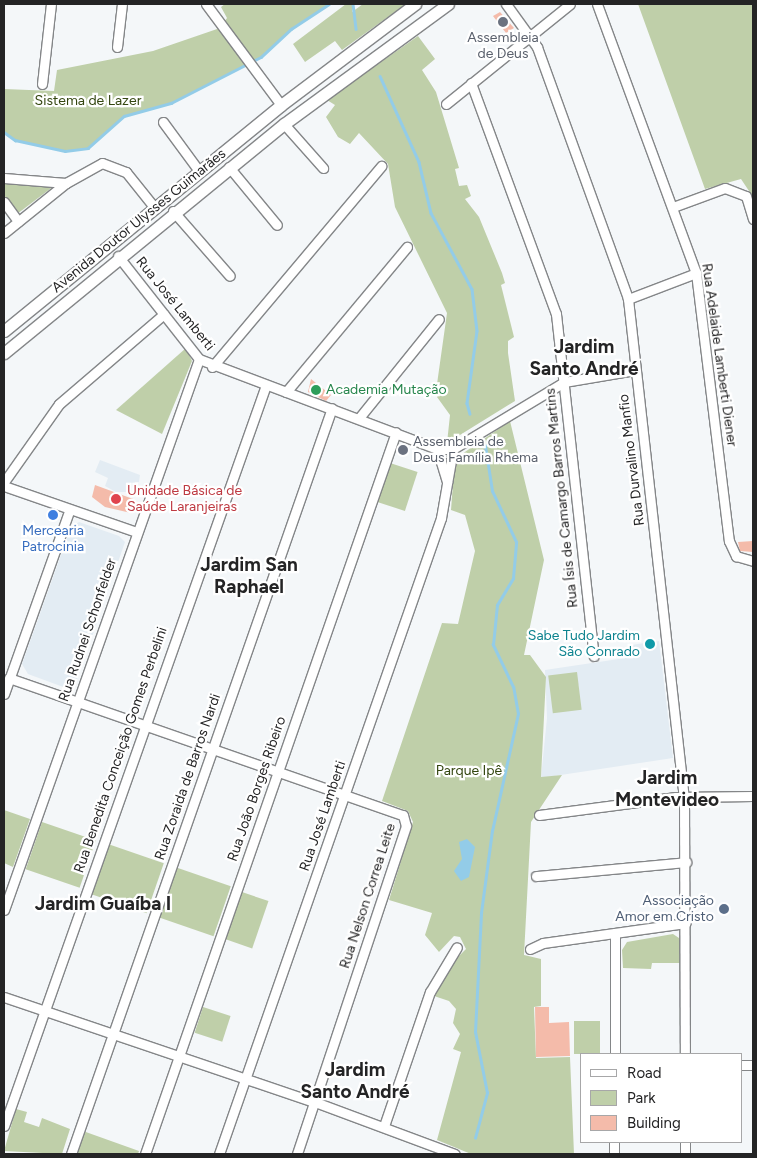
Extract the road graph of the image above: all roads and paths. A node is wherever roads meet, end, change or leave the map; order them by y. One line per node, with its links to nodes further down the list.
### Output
1 (51, 4): 12 (street)
2 (122, 4): 10 (street)
3 (206, 4): 14 (street)
4 (415, 4): 14 (main road, Avenida Doutor Ulysses Guimarães)
5 (448, 4): 15 (main road, Avenida Doutor Ulysses Guimarães)
6 (506, 4): 9 (street, Rua Durvalino Manfio)
7 (570, 4): 9 (street)
8 (597, 4): 26 (street, Rua Adelaide Lamberti Diener)
9 (529, 35): 11 (street); 36 (street, Rua Durvalino Manfio)
10 (117, 47)
11 (471, 83): 13 (street); 44 (street, Rua Ísis de Camargo Barros Martins)
12 (42, 84)
13 (446, 104)
14 (281, 105): 15 (main road); 21 (main road, Avenida Doutor Ulysses Guimarães)
15 (295, 115): 17 (main road, Avenida Doutor Ulysses Guimarães)
16 (163, 122): 21 (street)
17 (284, 124): 19 (main road, Avenida Doutor Ulysses Guimarães); 20 (street)
18 (381, 166): 42 (street)
19 (229, 167): 27 (main road, Avenida Doutor Ulysses Guimarães); 30 (street)
20 (323, 168)
21 (199, 171): 25 (main road, Avenida Doutor Ulysses Guimarães)
22 (4, 178): 23 (street)
23 (66, 183): 25 (street); 29 (street)
24 (4, 202): 29 (street)
25 (154, 207): 39 (main road, Avenida Doutor Ulysses Guimarães)
26 (673, 207): 28 (street); 34 (street, Rua Adelaide Lamberti Diener)
27 (173, 211): 33 (main road, Avenida Doutor Ulysses Guimarães); 35 (street)
28 (753, 219)
29 (18, 222): 31 (street)
30 (277, 225)
31 (4, 233)
32 (407, 247): 46 (street)
33 (118, 256): 37 (street, Rua José Lamberti); 40 (main road, Avenida Doutor Ulysses Guimarães)
34 (696, 273): 36 (street); 57 (street, Rua Adelaide Lamberti Diener)
35 (230, 276)
36 (628, 299): 43 (street, Rua Durvalino Manfio)
37 (164, 314): 41 (street, Rua José Lamberti); 52 (street)
38 (439, 319): 48 (street)
39 (4, 330)
40 (4, 353)
41 (199, 359): 42 (street, Rua José Lamberti); 56 (street, Rua Rudnei Schonfelder)
42 (212, 367): 45 (street, Rua José Lamberti)
43 (635, 370): 44 (street); 67 (street, Rua Durvalino Manfio)
44 (564, 382): 51 (street); 58 (street, Rua Ísis de Camargo Barros Martins)
45 (266, 385): 46 (street, Rua José Lamberti); 62 (street, Rua Benedita Conceição Gomes Perbelini)
46 (286, 392): 47 (street, Rua José Lamberti)
47 (332, 408): 48 (street, Rua José Lamberti); 63 (street, Rua Zoraida de Barros Nardi)
48 (359, 418): 49 (street, Rua José Lamberti)
49 (396, 432): 50 (street, Rua José Lamberti); 64 (street, Rua João Borges Ribeiro)
50 (437, 449): 51 (street, Rua José Lamberti); 54 (street)
51 (453, 449): 54 (street, Rua José Lamberti)
52 (4, 482)
53 (4, 486): 55 (street)
54 (448, 486): 65 (street, Rua José Lamberti)
55 (70, 509): 56 (street); 59 (street)
56 (137, 532): 61 (street, Rua Rudnei Schonfelder)
57 (753, 562)
58 (594, 656)
59 (9, 678): 60 (street); 61 (street, Rua Nelson Correa Leite)
60 (4, 694)
61 (77, 702): 62 (street, Rua Nelson Correa Leite); 71 (street, Rua Rudnei Schonfelder)
62 (144, 725): 63 (street, Rua Nelson Correa Leite); 77 (street, Rua Benedita Conceição Gomes Perbelini)
63 (213, 748): 64 (street, Rua Nelson Correa Leite); 78 (street, Rua Zoraida de Barros Nardi)
64 (277, 771): 65 (street, Rua Nelson Correa Leite); 81 (street, Rua João Borges Ribeiro)
65 (345, 794): 82 (street, Rua José Lamberti); 83 (street, Rua Nelson Correa Leite)
66 (753, 796): 67 (street)
67 (684, 799): 68 (street); 69 (street, Rua Durvalino Manfio)
68 (539, 815)
69 (686, 862): 70 (street); 72 (street, Rua Durvalino Manfio)
70 (536, 876)
71 (4, 910)
72 (686, 923): 73 (street); 80 (street, Rua Durvalino Manfio)
73 (616, 933): 75 (street); 79 (street)
74 (457, 947): 85 (street)
75 (530, 949)
76 (4, 997): 77 (street)
77 (44, 1010): 78 (street); 84 (street, Rua Benedita Conceição Gomes Perbelini)
78 (113, 1034): 81 (street); 86 (street, Rua Zoraida de Barros Nardi)
79 (615, 1053)
80 (685, 1053)
81 (180, 1056): 82 (street); 87 (street, Rua João Borges Ribeiro)
82 (247, 1078): 83 (street); 88 (street, Rua José Lamberti)
83 (315, 1102): 85 (street); 89 (street, Rua Nelson Correa Leite)
84 (4, 1126)
85 (384, 1126): 90 (street)
86 (71, 1154)
87 (145, 1154)
88 (219, 1154)
89 (297, 1154)
90 (455, 1154)

